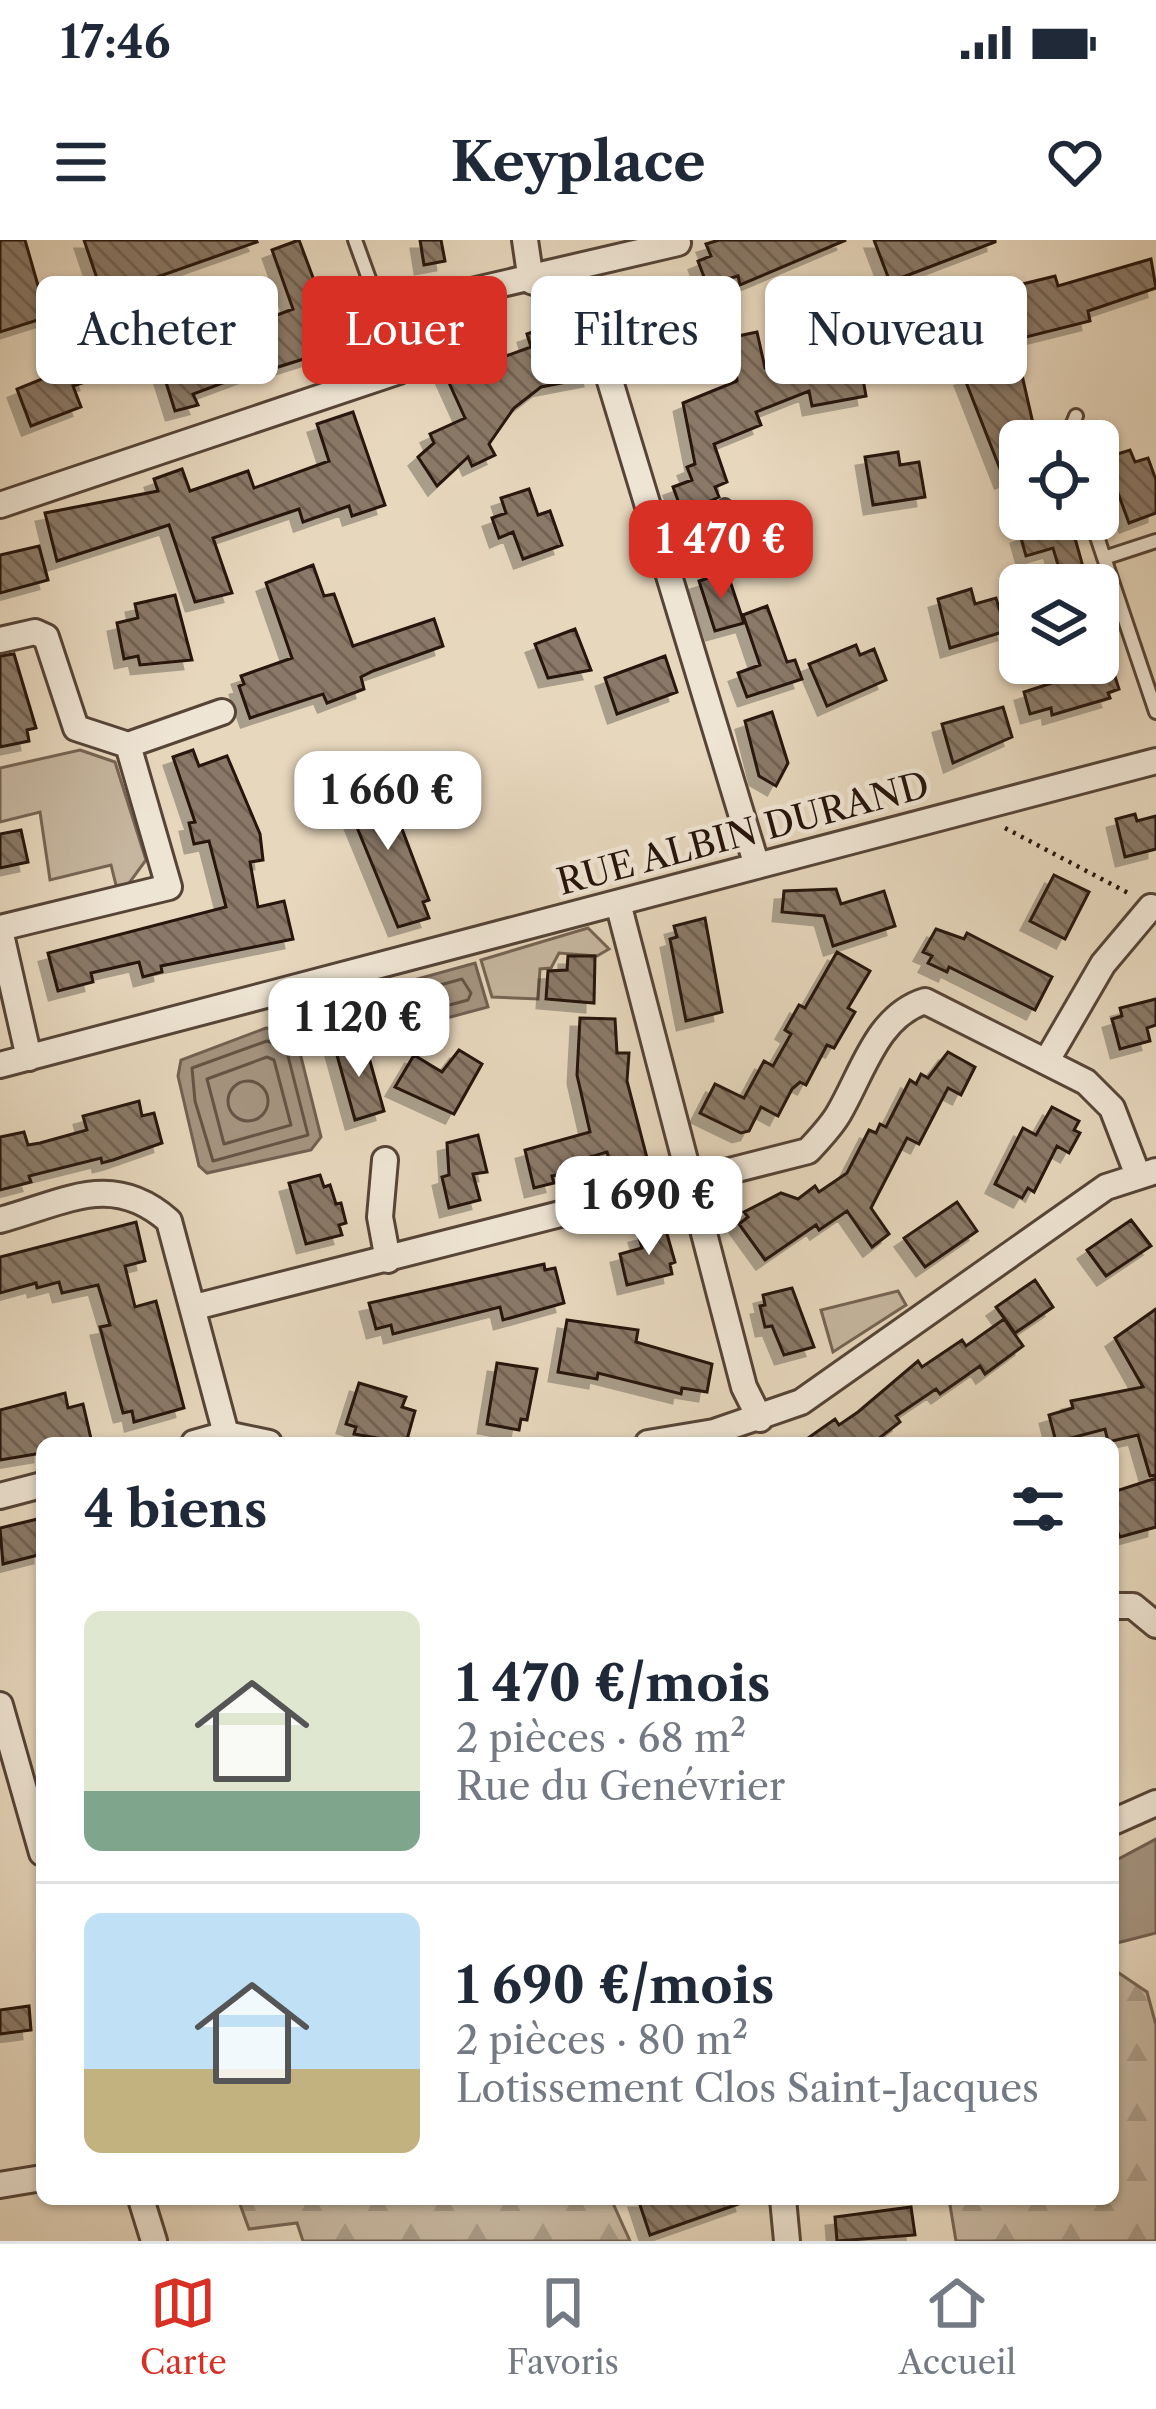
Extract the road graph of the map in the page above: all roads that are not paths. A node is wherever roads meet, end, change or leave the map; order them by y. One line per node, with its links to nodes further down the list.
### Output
1 (355, 240): 4 (lane)
2 (525, 240): 5 (street)
3 (678, 243): 6 (street)
4 (368, 276)
5 (531, 276)
6 (551, 276)
7 (360, 384): 11 (street)
8 (611, 384): 16 (street)
9 (1076, 416): 10 (lane)
10 (1074, 420)
11 (0, 505)
12 (724, 506): 16 (lane)
13 (1098, 540): 15 (lane)
14 (1156, 541): 15 (lane)
15 (1104, 558): 19 (lane)
16 (665, 563): 22 (street)
17 (0, 640): 20 (street)
18 (222, 712): 20 (street)
19 (1156, 712)
20 (128, 745): 25 (street)
21 (1156, 760): 22 (street, RUE ALBIN DURAND)
22 (757, 866): 23 (street, RUE ALBIN DURAND)
23 (618, 904): 26 (street, RUE ALBIN DURAND); 31 (street)
24 (1153, 907): 27 (street)
25 (0, 929): 26 (street)
26 (29, 1058): 28 (street, RUE ALBIN DURAND)
27 (1046, 1062): 30 (street); 31 (street)
28 (0, 1065)
29 (385, 1160): 33 (street)
30 (1146, 1172): 35 (street)
31 (690, 1183): 33 (street); 35 (street)
32 (0, 1220): 34 (street)
33 (388, 1261): 34 (street)
34 (195, 1307): 36 (street)
35 (760, 1419): 39 (street)
36 (226, 1434): 37 (street); 38 (street)
37 (215, 1437)
38 (240, 1437)
39 (676, 1437)
40 (36, 1487): 41 (street)
41 (0, 1496)
42 (1119, 1606): 43 (street)
43 (1156, 1625)
44 (0, 1705): 47 (street)
45 (1156, 1803): 46 (street)
46 (1119, 1819)
47 (36, 1831)
48 (36, 2179): 49 (street)
49 (0, 2185)
50 (142, 2205): 52 (street)
51 (784, 2205): 53 (street)
52 (154, 2241)
53 (787, 2241)

